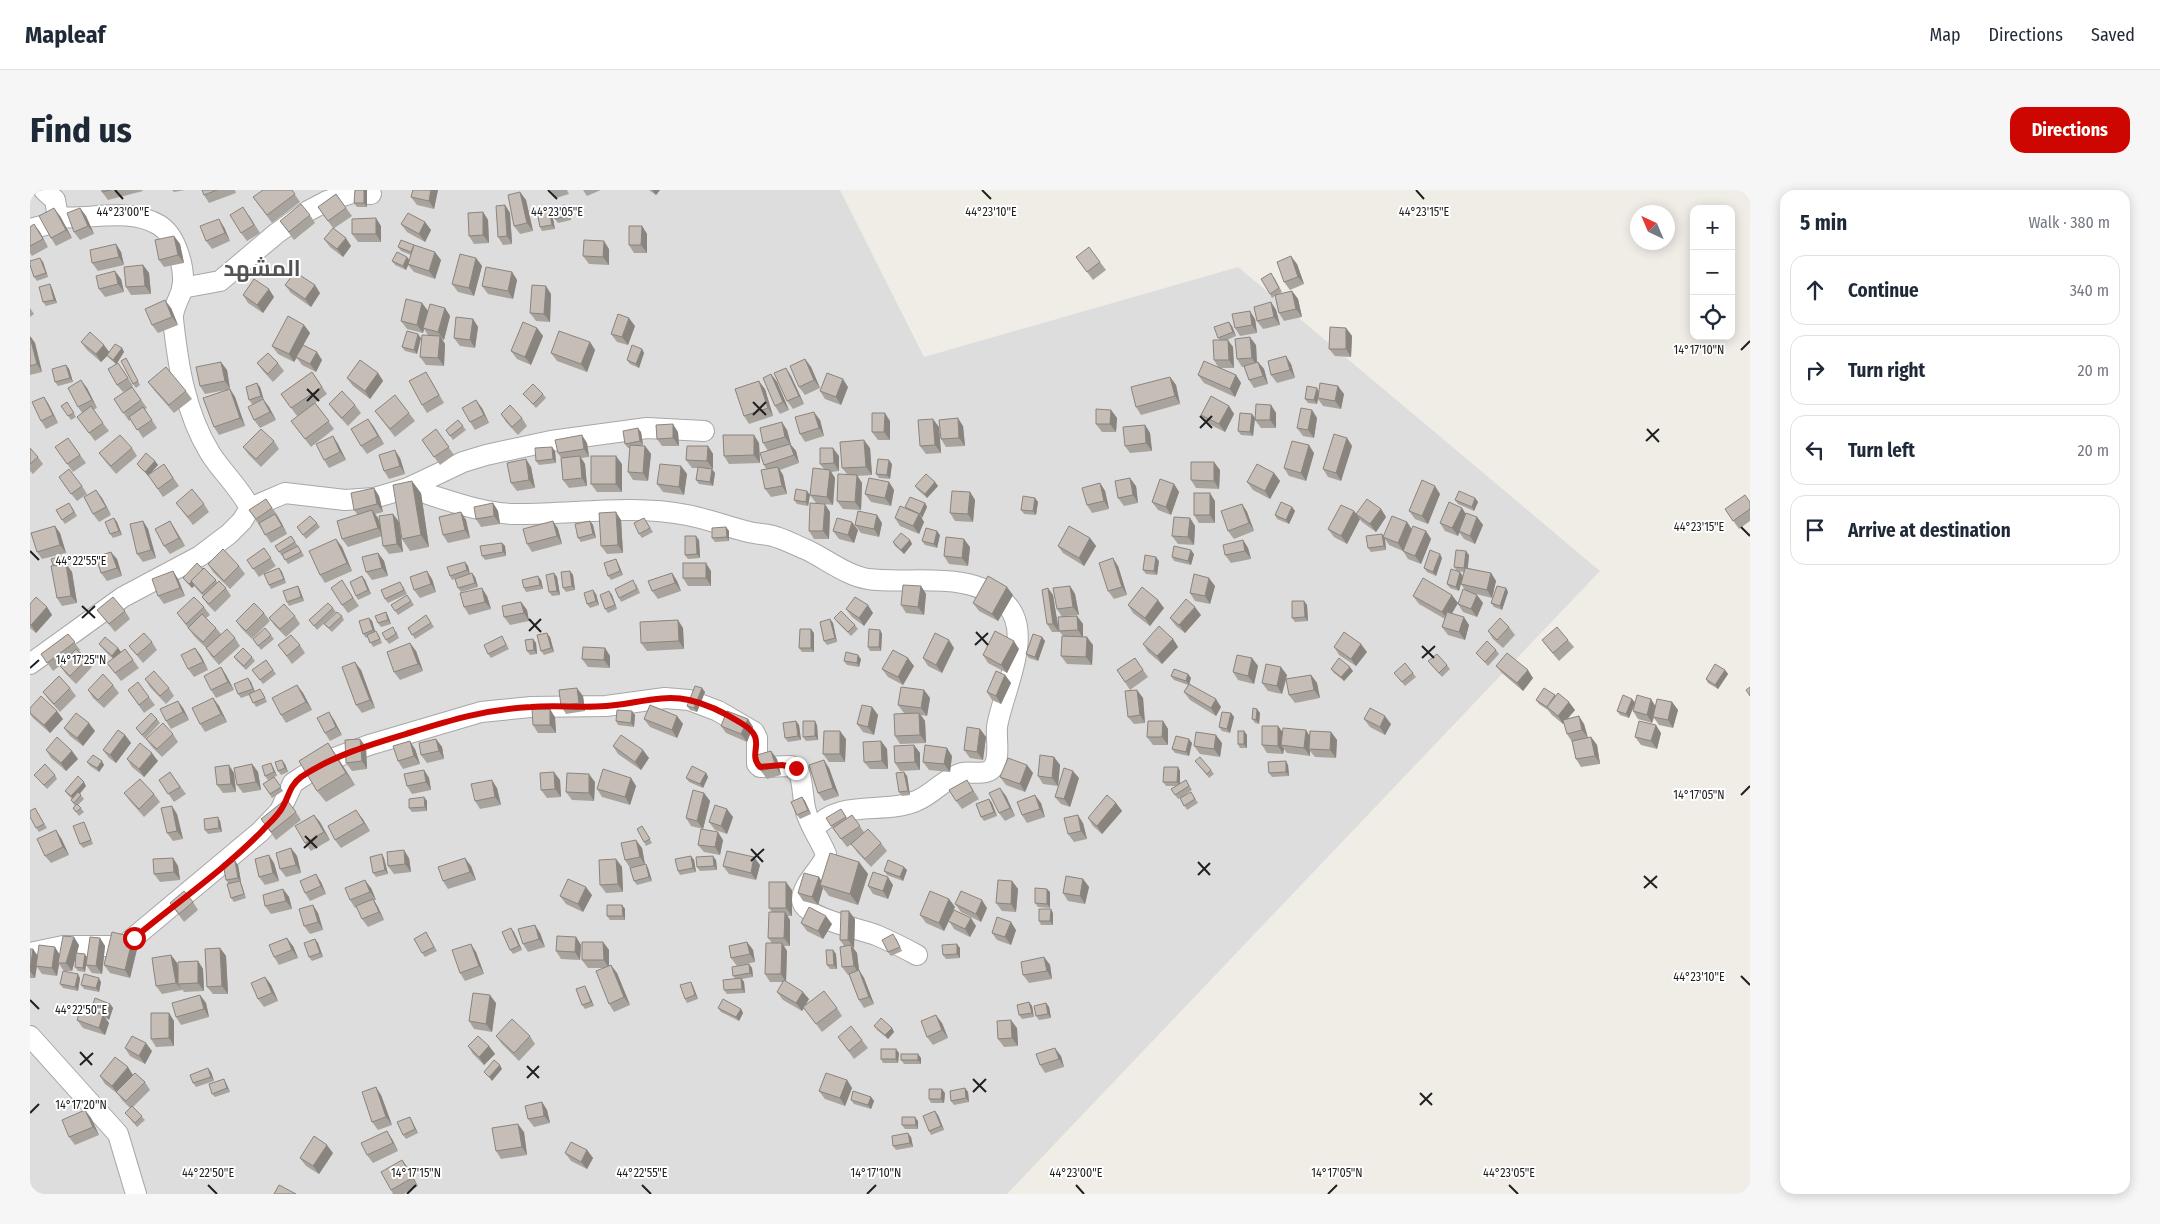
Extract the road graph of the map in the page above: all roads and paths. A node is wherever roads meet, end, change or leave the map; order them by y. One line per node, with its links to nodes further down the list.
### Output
1 (44, 190): 3 (street)
2 (371, 194): 5 (street)
3 (58, 216): 4 (street); 5 (street)
4 (30, 229)
5 (182, 288): 8 (street)
6 (704, 430): 7 (street)
7 (408, 488): 8 (street); 10 (street)
8 (250, 508): 9 (street)
9 (30, 664)
10 (814, 829): 11 (street); 12 (street)
11 (30, 953)
12 (917, 956)
13 (30, 1036): 14 (street)
14 (136, 1194)

